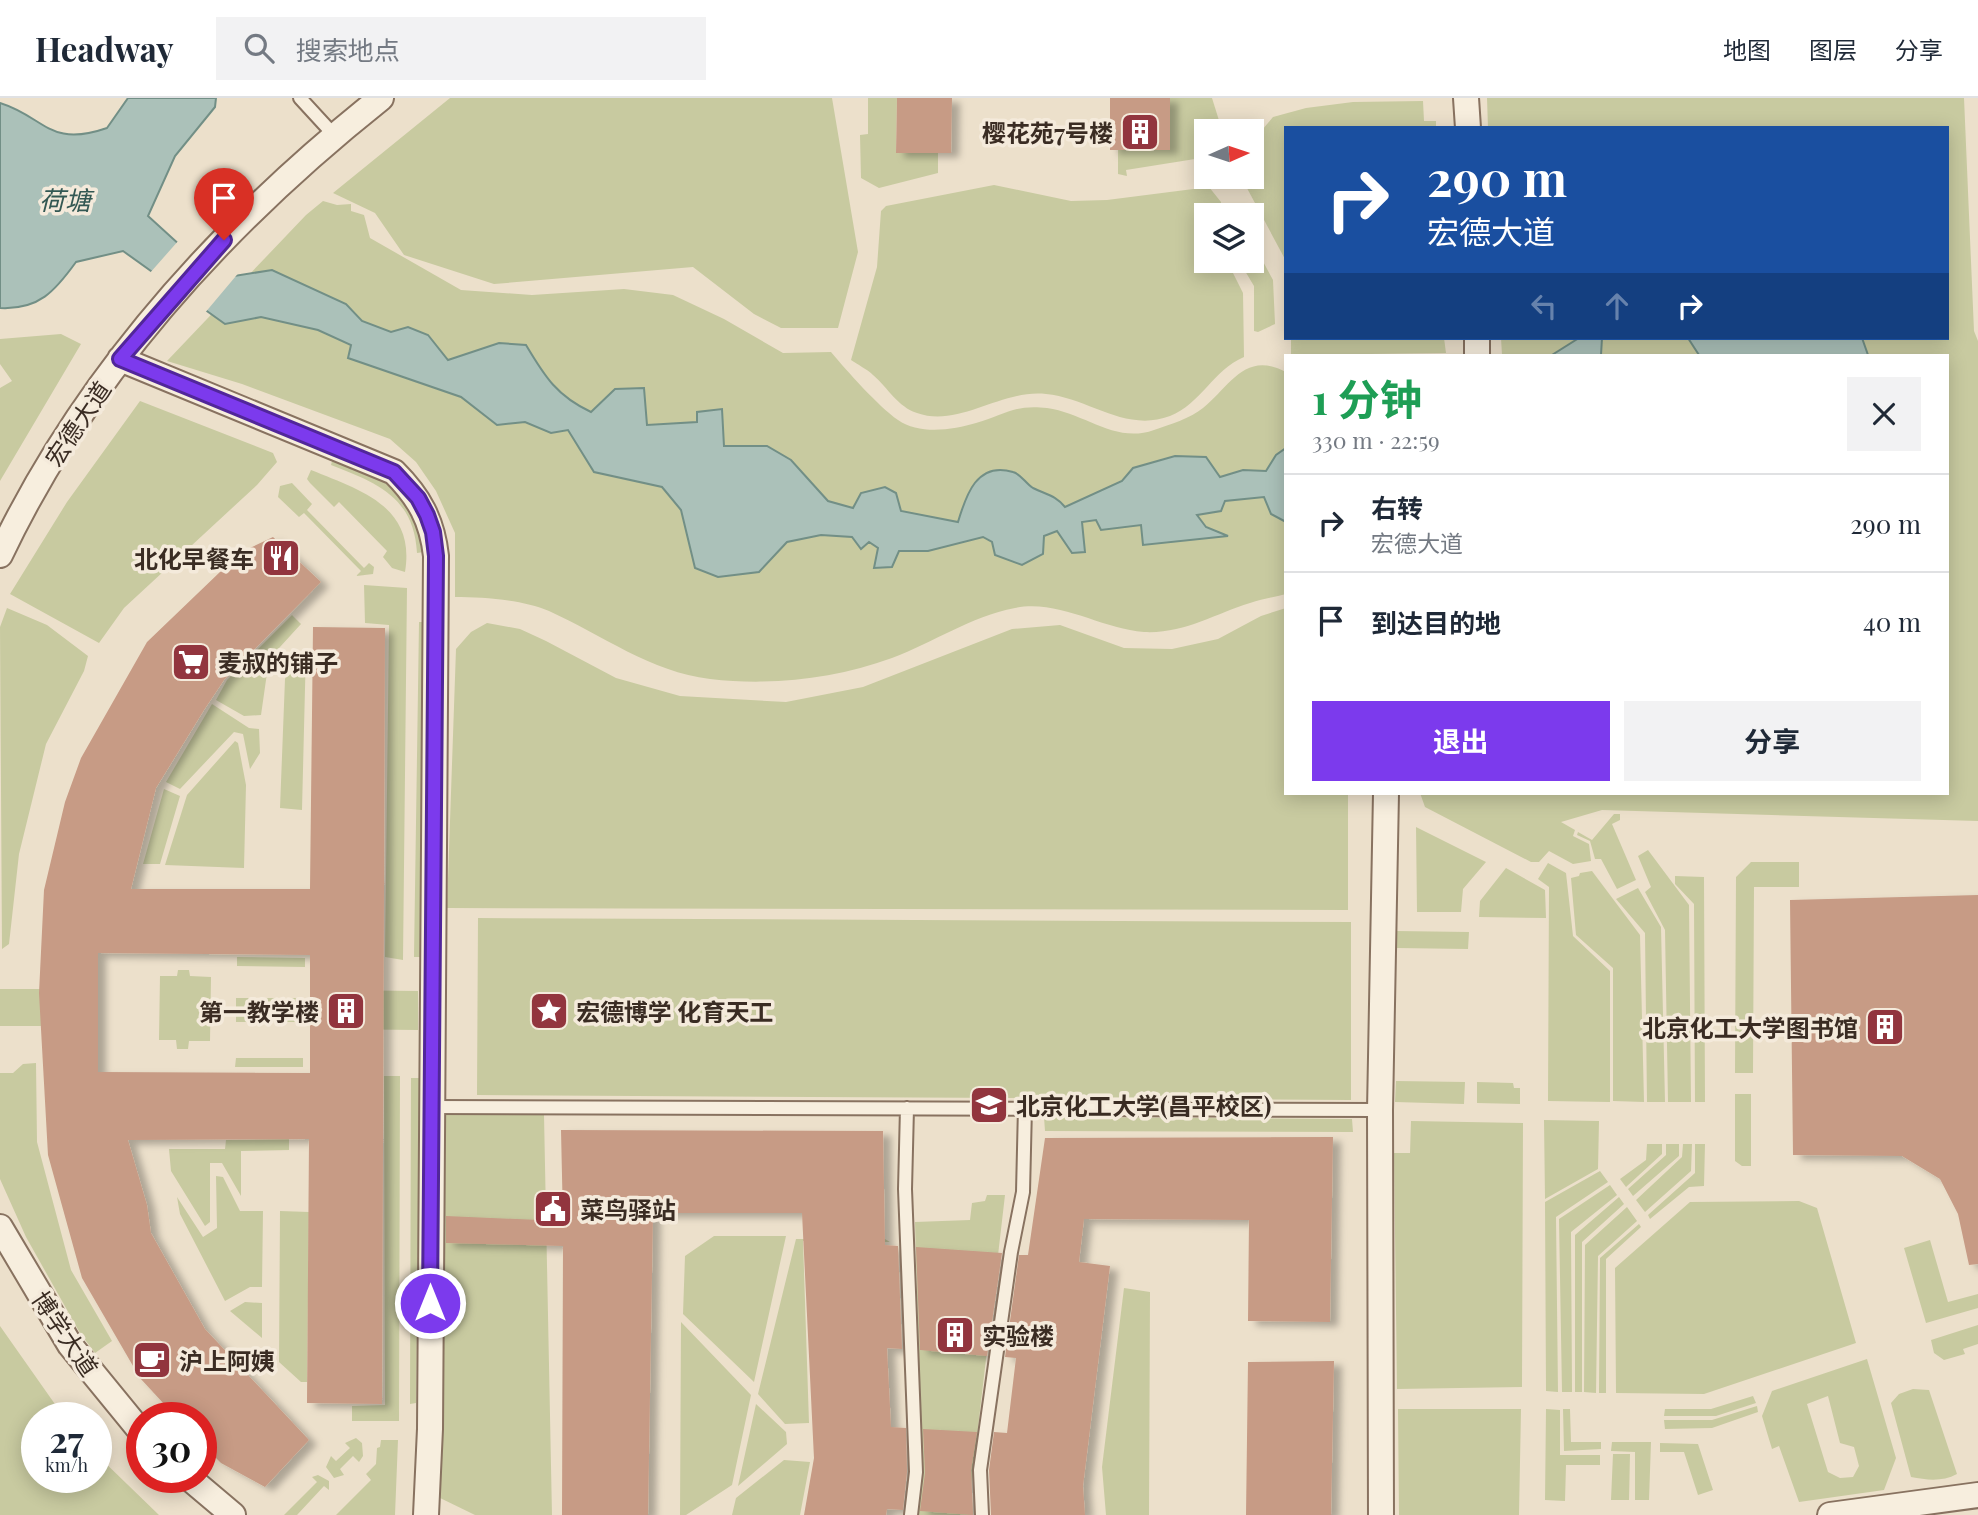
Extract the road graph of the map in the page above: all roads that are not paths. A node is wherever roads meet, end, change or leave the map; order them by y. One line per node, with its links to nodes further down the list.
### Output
1 (300, 98): 5 (lane)
2 (381, 98): 5 (street, 宏德大道)
3 (1466, 98): 4 (street)
4 (1468, 126)
5 (334, 135): 6 (street, 宏德大道)
6 (120, 359): 7 (street, 宏德大道); 9 (street)
7 (0, 555)
8 (1386, 795): 12 (street)
9 (431, 1107): 11 (lane); 18 (street)
10 (1025, 1107): 11 (lane); 12 (lane); 20 (lane)
11 (907, 1108): 19 (lane)
12 (1380, 1110): 21 (street)
13 (0, 1227): 14 (street, 博学大道)
14 (126, 1413)
15 (207, 1493): 17 (street)
16 (1978, 1495): 22 (street)
17 (233, 1515)
18 (426, 1515)
19 (911, 1515)
20 (982, 1515)
21 (1381, 1515)
22 (1830, 1515)

